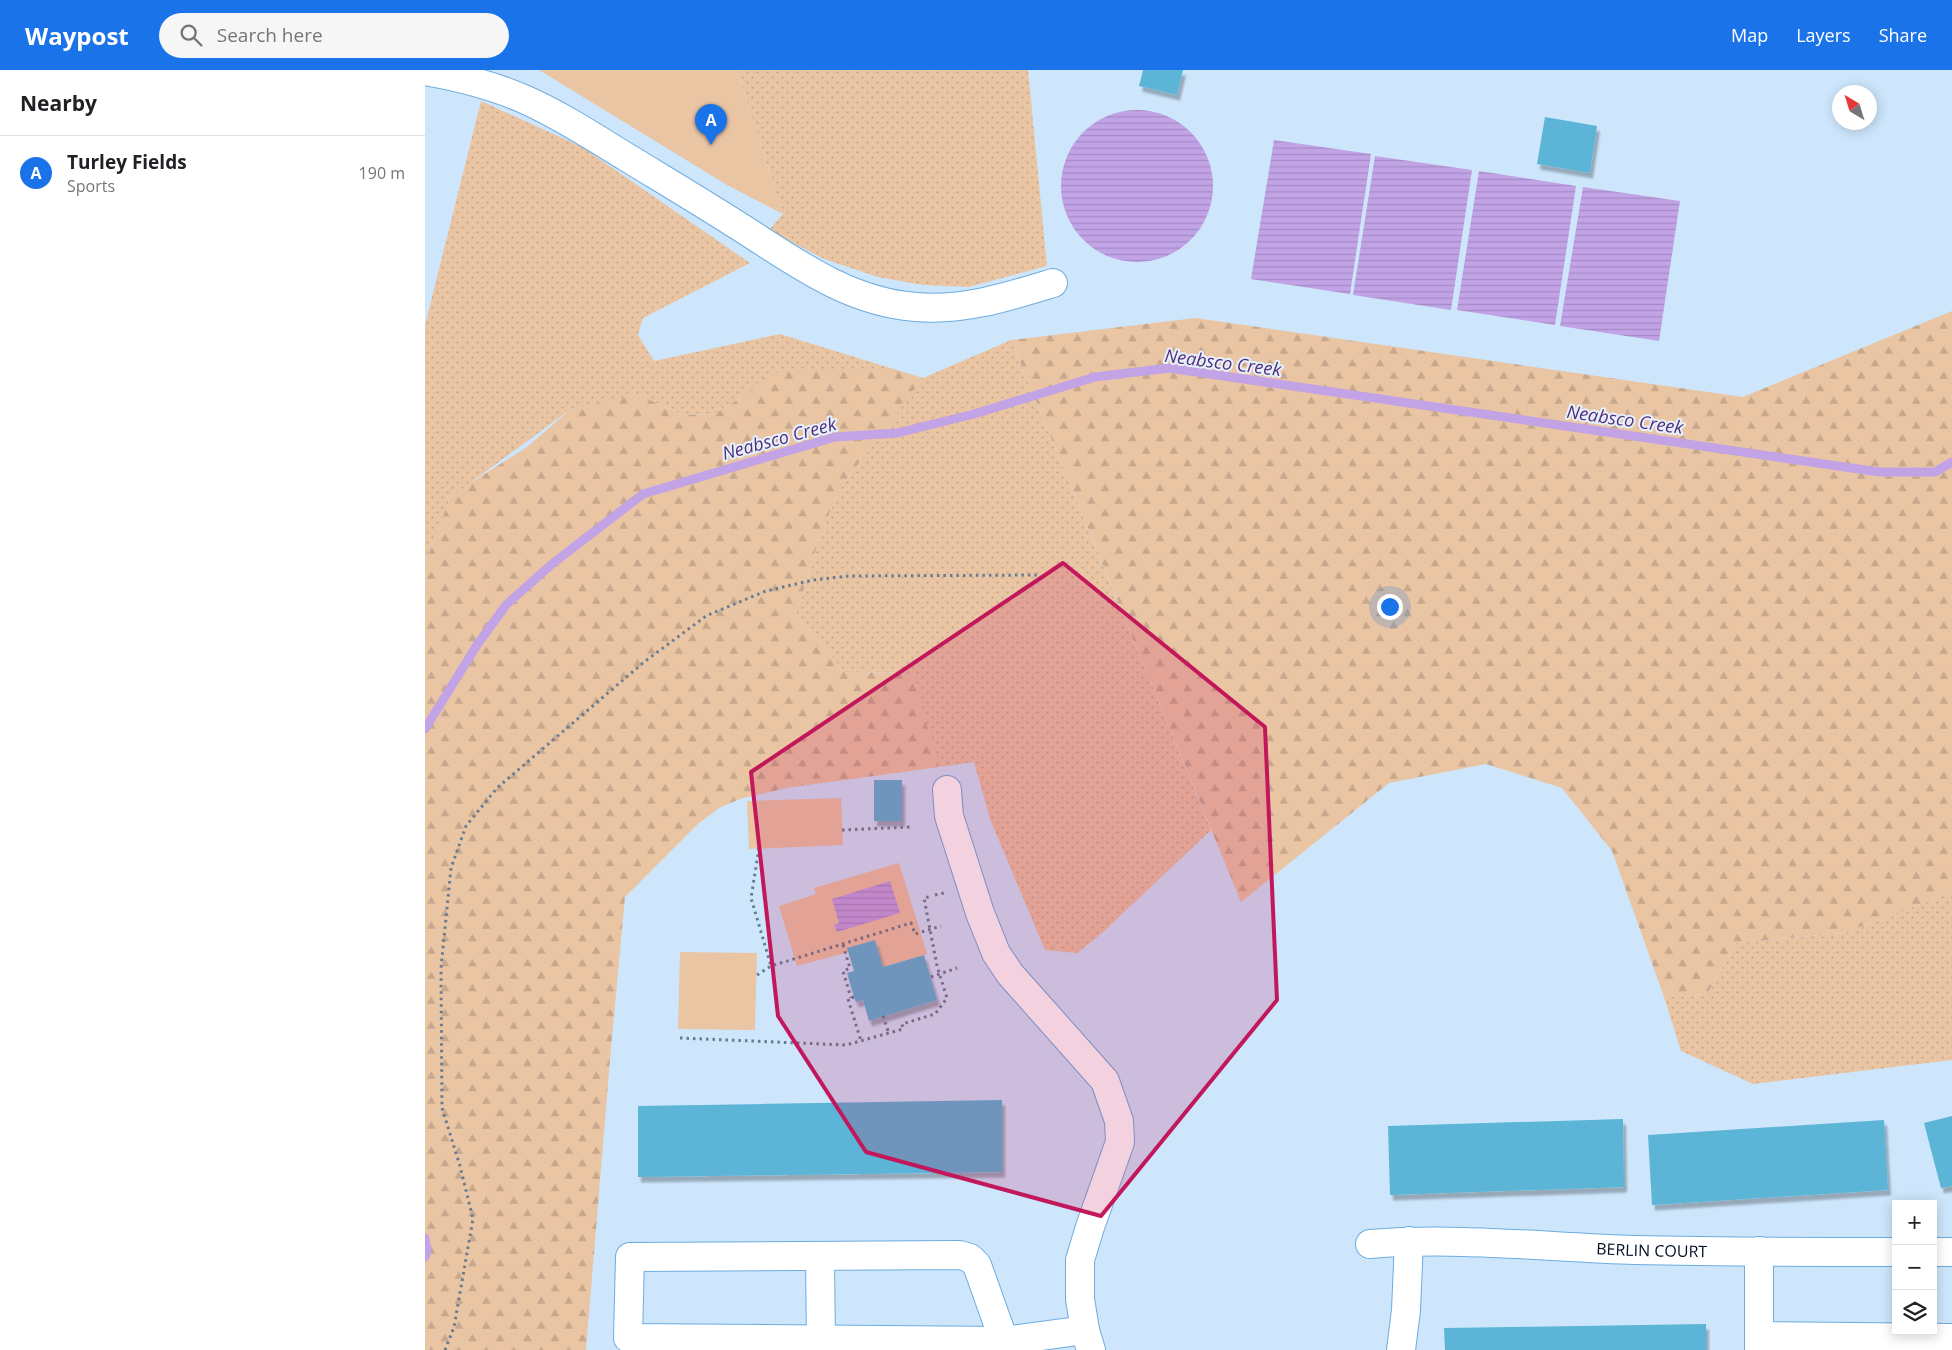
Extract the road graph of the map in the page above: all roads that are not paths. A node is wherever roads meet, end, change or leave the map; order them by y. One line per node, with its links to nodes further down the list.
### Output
1 (425, 71): 2 (street)
2 (1053, 283)
3 (947, 790): 12 (street)
4 (1409, 1241): 5 (street, BERLIN COURT); 6 (street, BERLIN COURT); 16 (street)
5 (1370, 1244)
6 (1759, 1251): 7 (street, BERLIN COURT); 13 (street)
7 (1892, 1252)
8 (1937, 1252): 9 (street)
9 (1952, 1252)
10 (820, 1257): 14 (street); 14 (street); 15 (street)
11 (1952, 1338): 13 (street)
12 (1088, 1340): 15 (street)
13 (1759, 1343)
14 (821, 1345): 15 (street)
15 (1005, 1346)
16 (1401, 1350)

